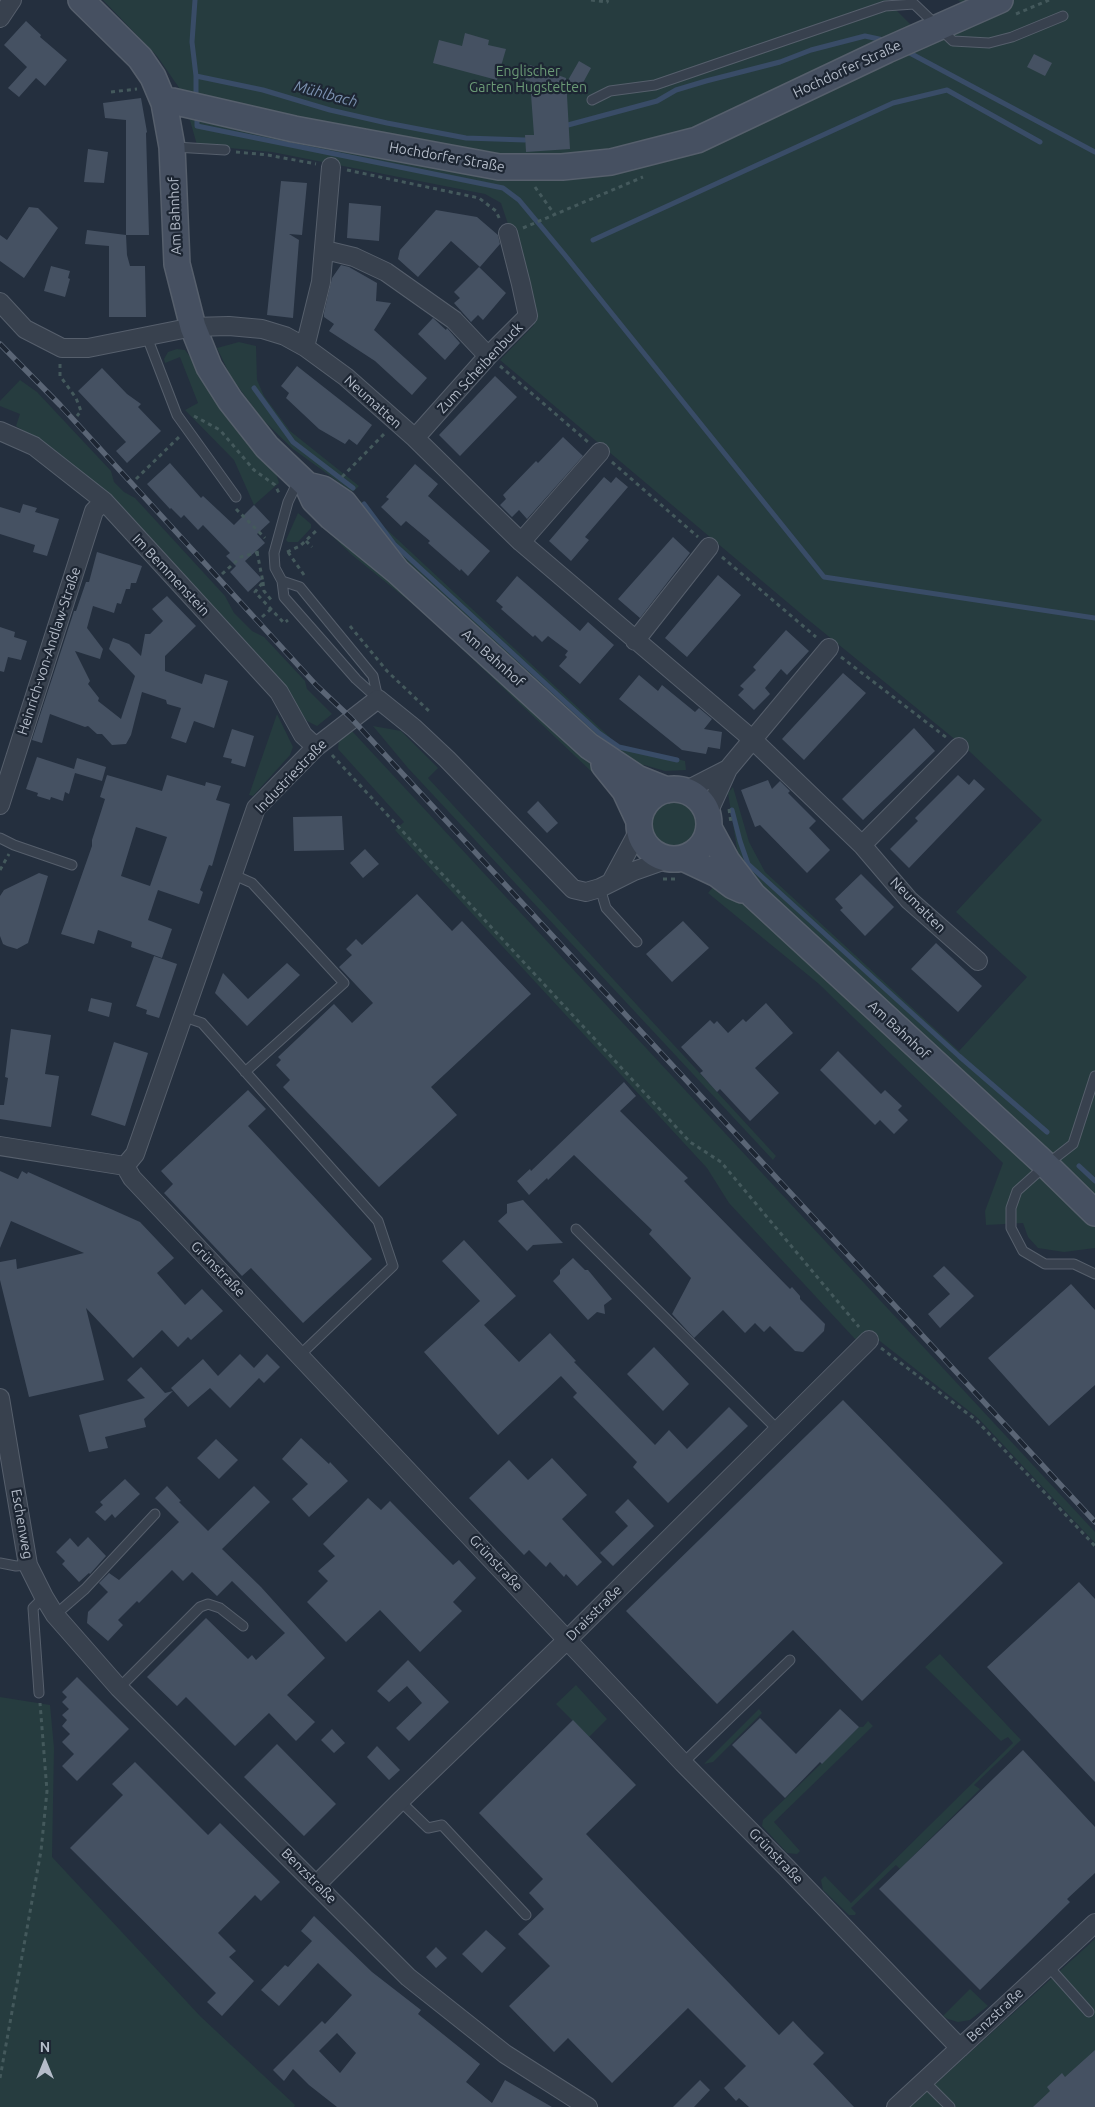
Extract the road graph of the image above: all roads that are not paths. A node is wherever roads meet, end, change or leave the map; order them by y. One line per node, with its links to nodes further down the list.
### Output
1 (12, 0): 6 (street)
2 (81, 0): 9 (main road, Am Bahnhof)
3 (1000, 0): 7 (main road, Hochdorfer Straße)
4 (912, 2): 7 (lane); 8 (lane)
5 (1063, 16): 7 (lane)
6 (0, 18)
7 (928, 32): 9 (main road, Hochdorfer Straße)
8 (592, 100)
9 (184, 105): 10 (main road, Am Bahnhof)
10 (172, 147): 11 (lane); 16 (main road, Am Bahnhof)
11 (225, 150)
12 (331, 166): 14 (street)
13 (512, 232): 19 (street, Zum Scheibenbuck)
14 (325, 250): 18 (street); 19 (street)
15 (0, 302): 17 (street)
16 (193, 328): 17 (street); 18 (street, Neumatten); 23 (main road, Am Bahnhof)
17 (147, 337): 24 (lane)
18 (305, 347): 21 (street, Neumatten)
19 (488, 356): 21 (street, Zum Scheibenbuck)
20 (0, 431): 25 (street, Im Bemmenstein)
21 (414, 438): 26 (street, Neumatten)
22 (600, 452): 26 (street)
23 (303, 482): 28 (lane); 33 (main road, Am Bahnhof)
24 (236, 497)
25 (104, 502): 34 (street, Im Bemmenstein); 38 (street, Heinrich-von-Andlaw-Straße)
26 (521, 542): 29 (street, Neumatten)
27 (710, 547): 29 (street)
28 (282, 581): 31 (lane); 31 (lane)
29 (635, 641): 32 (street, Neumatten)
30 (829, 648): 32 (street)
31 (378, 699): 34 (street, Industriestraße); 46 (street)
32 (752, 739): 36 (street); 42 (street, Neumatten)
33 (589, 746): 37 (main road, Am Bahnhof); 40 (main road, Am Bahnhof)
34 (316, 747): 45 (street, Industriestraße)
35 (959, 747): 42 (street)
36 (728, 769): 37 (street); 39 (street)
37 (676, 790): 39 (main road, Am Bahnhof); 40 (main road)
38 (0, 805)
39 (708, 821): 43 (main road); 47 (main road, Am Bahnhof)
40 (639, 826): 43 (main road, Am Bahnhof); 46 (street)
41 (0, 838): 44 (lane)
42 (862, 845): 49 (street, Neumatten)
43 (676, 858): 46 (street); 47 (main road, Am Bahnhof)
44 (72, 865)
45 (232, 874): 50 (street, Industriestraße); 51 (lane)
46 (606, 885): 48 (lane)
47 (753, 895): 54 (main road, Am Bahnhof)
48 (637, 942)
49 (978, 962)
50 (182, 1016): 51 (lane); 55 (street, Industriestraße)
51 (245, 1072): 60 (lane)
52 (1095, 1076): 54 (lane)
53 (0, 1146): 55 (street)
54 (1046, 1165): 56 (main road, Am Bahnhof); 58 (lane)
55 (125, 1166): 60 (street, Grünstraße)
56 (1095, 1213)
57 (576, 1229): 62 (lane)
58 (1095, 1274)
59 (869, 1340): 62 (street, Draisstraße)
60 (300, 1355): 69 (street, Grünstraße)
61 (0, 1398): 65 (street, Eschenweg)
62 (778, 1430): 69 (street, Draisstraße)
63 (155, 1514): 67 (lane)
64 (0, 1563): 65 (lane)
65 (28, 1565): 66 (street, Eschenweg)
66 (44, 1598): 67 (street, Eschenweg); 72 (lane)
67 (55, 1615): 71 (street, Benzstraße)
68 (243, 1626): 71 (lane)
69 (568, 1640): 73 (street, Grünstraße); 74 (street, Draisstraße)
70 (790, 1660): 73 (lane)
71 (119, 1688): 75 (street, Benzstraße)
72 (39, 1693)
73 (683, 1763): 80 (street, Grünstraße)
74 (400, 1801): 75 (street, Draisstraße); 76 (lane)
75 (317, 1884): 82 (street, Benzstraße)
76 (526, 1915)
77 (1095, 1923): 78 (street, Benzstraße)
78 (1048, 1966): 79 (lane); 80 (street, Benzstraße)
79 (1089, 2012)
80 (960, 2048): 81 (street, Benzstraße)
81 (924, 2081): 83 (street, Benzstraße); 84 (lane)
82 (588, 2107)
83 (896, 2107)
84 (950, 2107)

